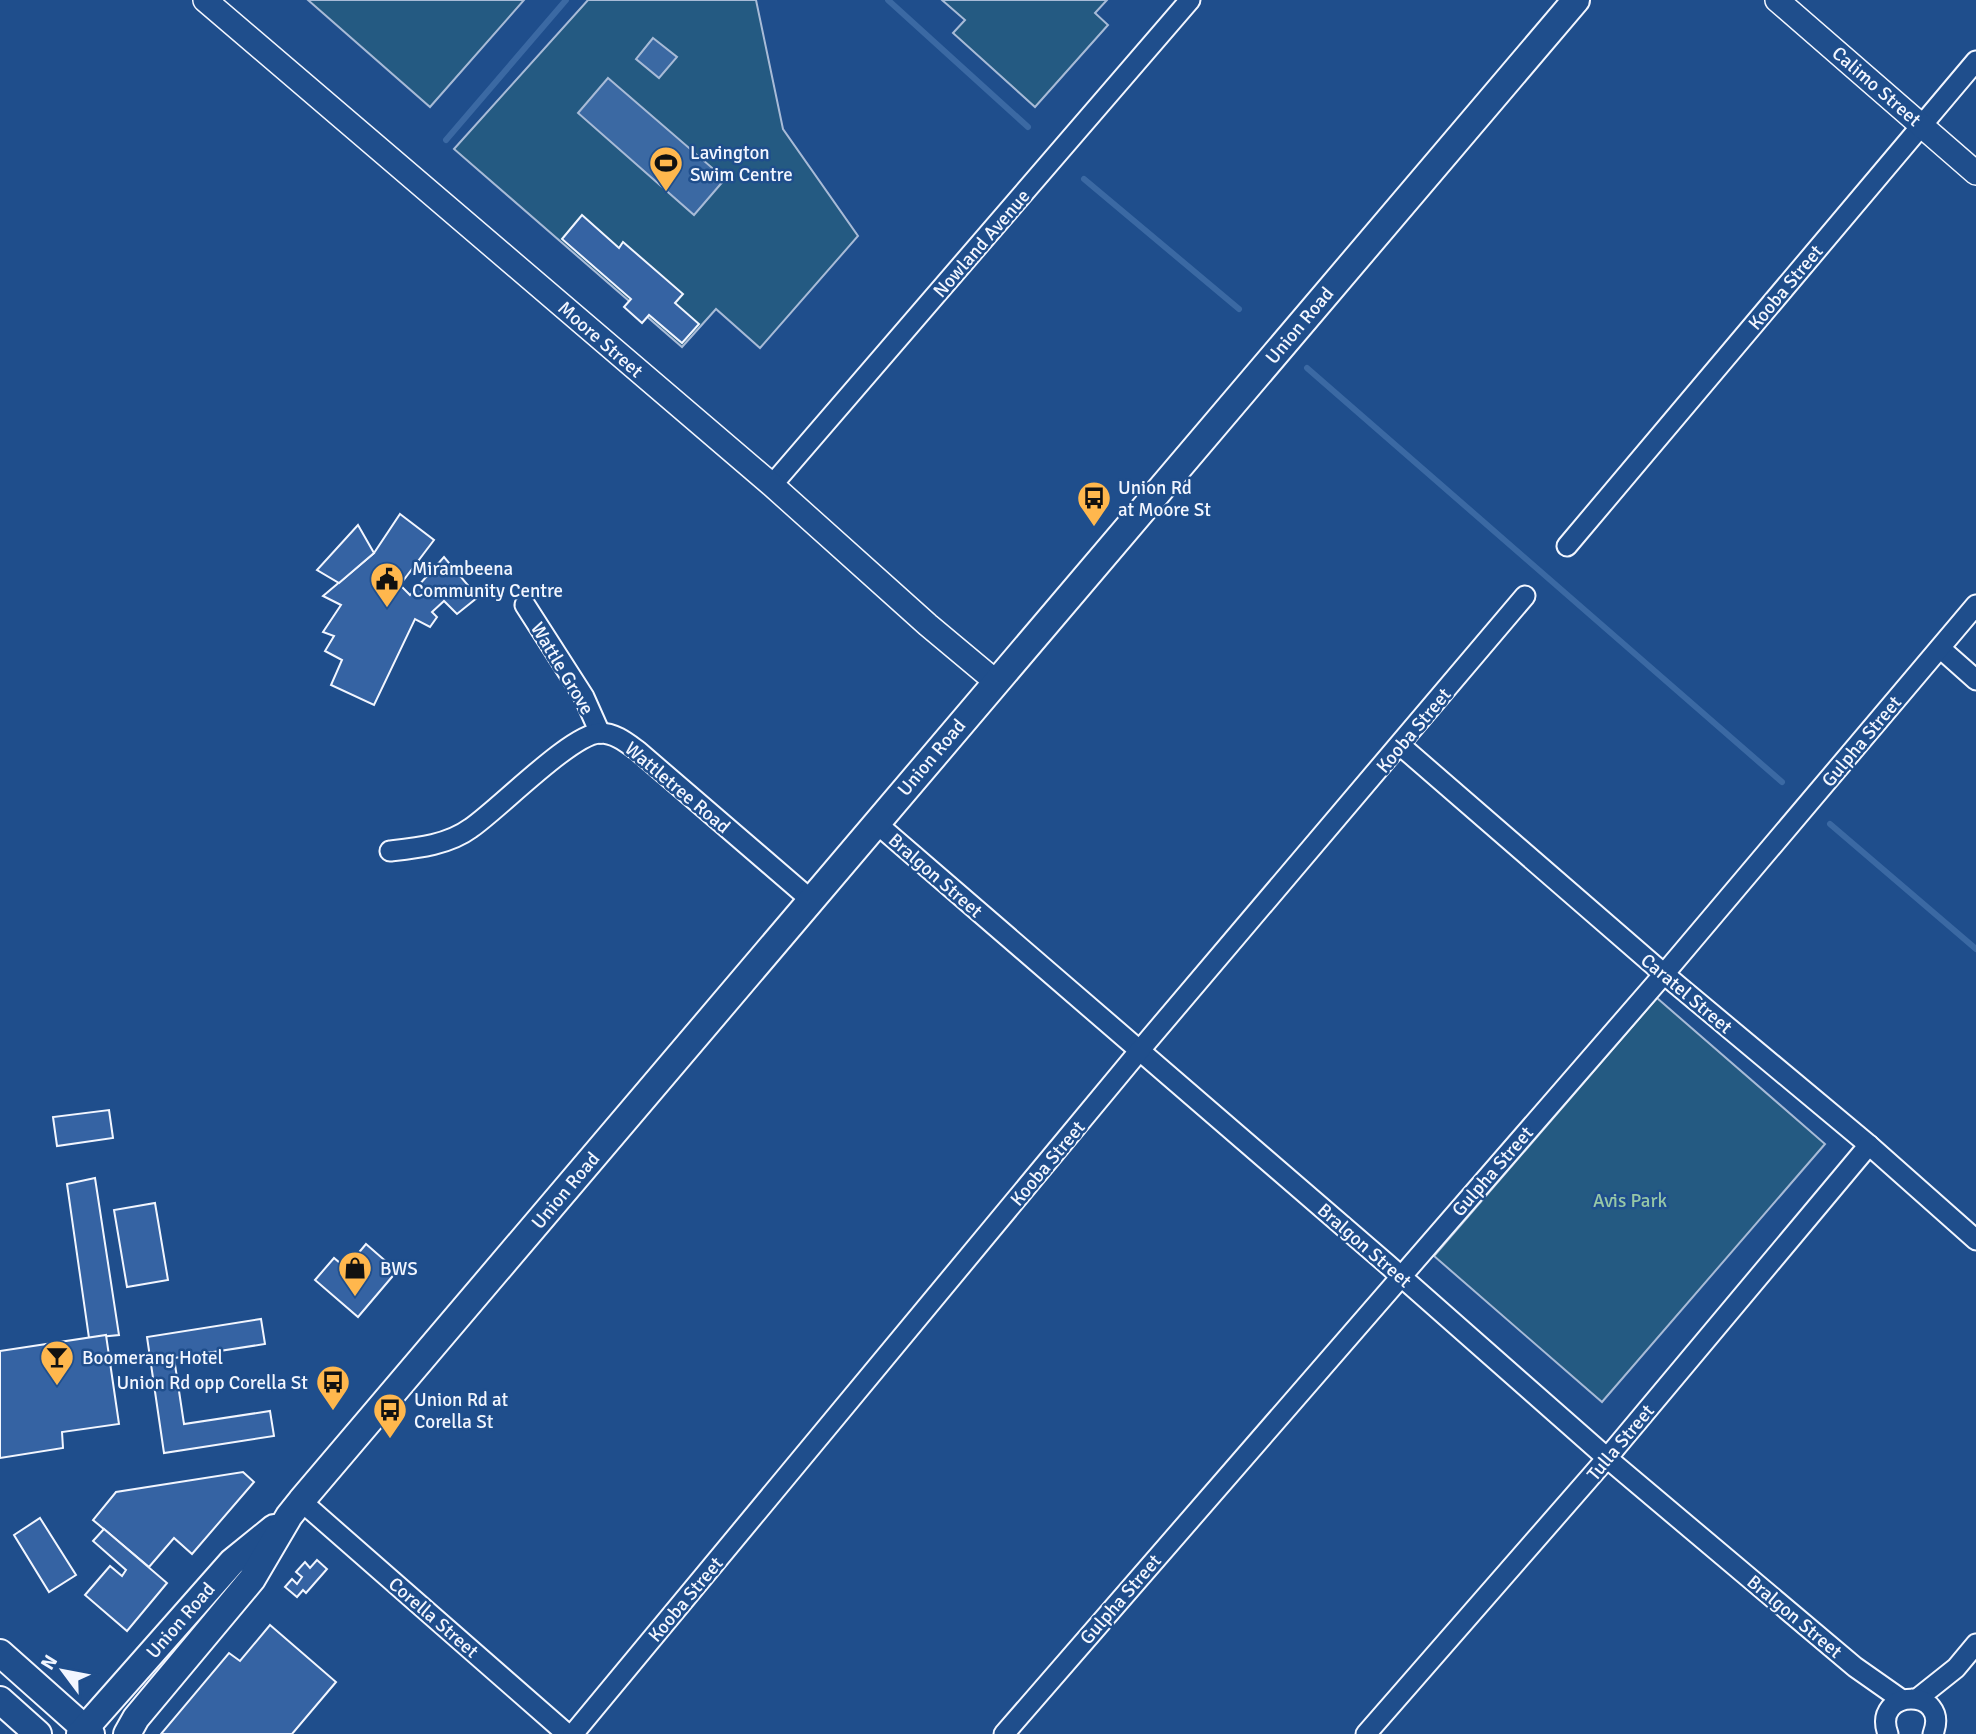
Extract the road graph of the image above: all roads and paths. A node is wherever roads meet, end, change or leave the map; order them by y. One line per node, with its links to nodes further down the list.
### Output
1 (205, 0): 8 (street, Moore Street)
2 (1190, 0): 8 (street, Nowland Avenue)
3 (1576, 0): 15 (main road, Union Road)
4 (1777, 0): 6 (street, Calimo Street)
5 (1976, 61): 6 (street, Kooba Street)
6 (1921, 125): 7 (street, Calimo Street); 9 (street, Kooba Street)
7 (1976, 173)
8 (772, 485): 15 (street, Moore Street)
9 (1567, 546)
10 (1525, 596): 17 (street, Kooba Street)
11 (525, 605): 16 (street, Wattle Grove)
12 (1976, 605): 13 (street, Gulpha Street)
13 (1940, 648): 14 (street); 21 (street, Gulpha Street)
14 (1976, 680)
15 (995, 681): 18 (main road, Union Road)
16 (600, 733): 19 (street); 20 (street, Wattletree Road)
17 (1400, 745): 21 (street, Caratel Street); 22 (street, Kooba Street)
18 (876, 823): 20 (main road, Union Road); 22 (street, Bralgon Street)
19 (390, 851)
20 (811, 900): 27 (main road, Union Road)
21 (1664, 974): 23 (street, Caratel Street); 25 (street, Gulpha Street)
22 (1140, 1051): 25 (street, Bralgon Street); 41 (street, Kooba Street)
23 (1869, 1145): 24 (street, Caratel Street); 26 (street, Tulla Street)
24 (1976, 1240)
25 (1400, 1276): 26 (street, Bralgon Street); 42 (street, Gulpha Street)
26 (1607, 1458): 30 (street, Bralgon Street); 43 (street, Tulla Street)
27 (295, 1508): 37 (main road, Union Road); 39 (main road, Union Road); 40 (street, Corella Street)
28 (1976, 1644): 31 (street)
29 (6, 1662): 37 (main road)
30 (1856, 1667): 33 (street, Bralgon Street); 36 (street, Bralgon Street)
31 (1956, 1668): 33 (street); 35 (street)
32 (0, 1700): 38 (main road)
33 (1910, 1700): 35 (street, Bralgon Street); 36 (street)
34 (0, 1718): 38 (main road)
35 (1935, 1727)
36 (1887, 1729)
37 (86, 1732)
38 (38, 1734)
39 (127, 1734)
40 (566, 1734)
41 (573, 1734)
42 (1004, 1734)
43 (1366, 1734)

